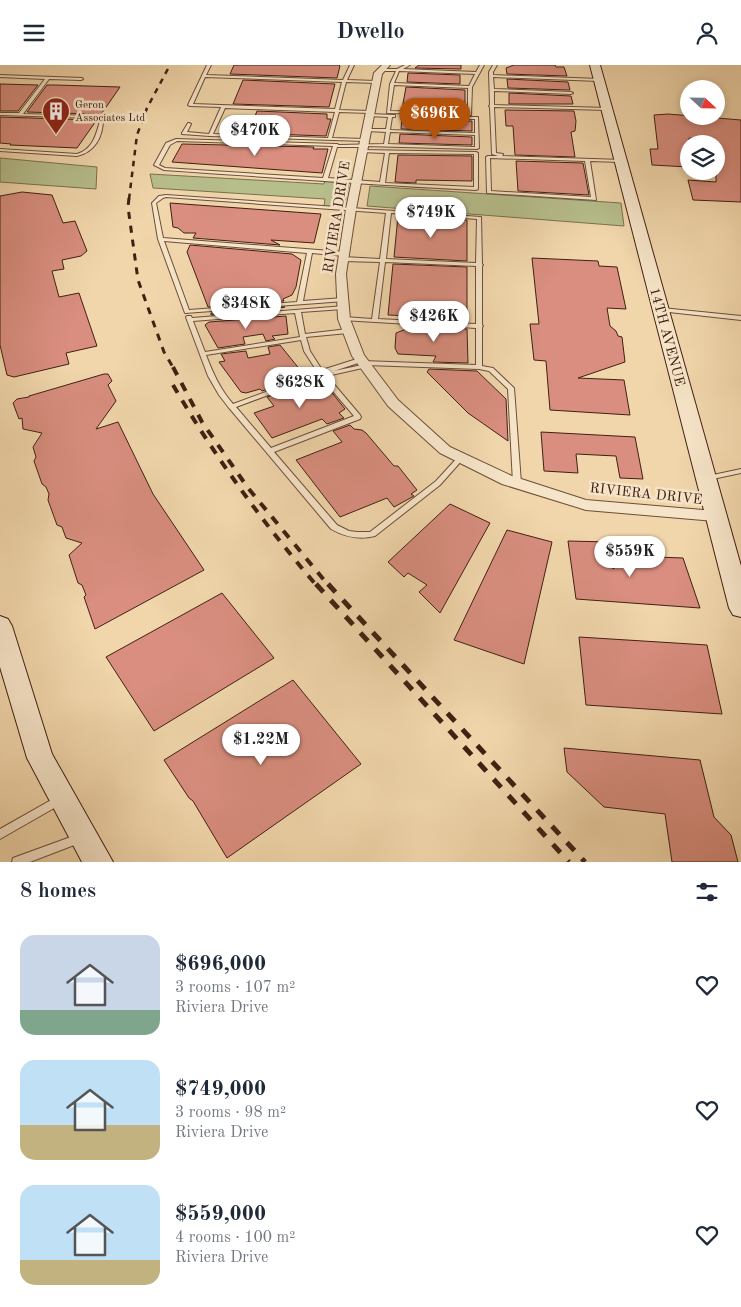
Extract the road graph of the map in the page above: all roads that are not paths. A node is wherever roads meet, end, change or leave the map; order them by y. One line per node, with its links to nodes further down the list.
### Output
1 (209, 65): 10 (lane)
2 (352, 65): 15 (lane)
3 (408, 65): 7 (lane)
4 (482, 65): 9 (lane)
5 (495, 65): 11 (lane)
6 (384, 67): 7 (lane); 16 (street, RIVIERA DRIVE)
7 (398, 70): 9 (lane); 17 (lane)
8 (597, 72): 11 (lane); 23 (main road, 14TH AVENUE)
9 (477, 73): 18 (lane)
10 (203, 76): 15 (lane); 21 (lane)
11 (491, 76): 19 (lane)
12 (0, 77): 13 (lane)
13 (48, 78): 14 (lane); 27 (lane)
14 (81, 79)
15 (344, 82): 16 (lane); 24 (lane)
16 (376, 83): 25 (street, RIVIERA DRIVE)
17 (392, 85): 18 (lane); 18 (lane)
18 (470, 87)
19 (491, 90): 20 (lane); 22 (lane)
20 (571, 93)
21 (224, 106): 24 (lane); 32 (lane)
22 (491, 106): 23 (lane); 38 (lane)
23 (607, 109): 39 (main road, 14TH AVENUE)
24 (338, 110): 25 (lane); 33 (lane)
25 (370, 113): 28 (lane); 34 (street, RIVIERA DRIVE)
26 (0, 114): 27 (lane)
27 (20, 115): 37 (lane)
28 (390, 116): 30 (lane); 31 (lane)
29 (189, 124): 32 (lane)
30 (388, 131): 31 (lane); 34 (lane); 36 (lane)
31 (477, 134): 36 (lane)
32 (210, 135): 33 (lane)
33 (330, 139): 34 (lane)
34 (364, 143): 35 (lane); 36 (lane); 41 (street, RIVIERA DRIVE)
35 (337, 145): 40 (lane); 40 (lane)
36 (386, 149): 42 (lane); 42 (lane)
37 (0, 150)
38 (586, 159): 38 (lane); 39 (lane)
39 (621, 161): 52 (main road, 14TH AVENUE)
40 (327, 180): 41 (lane)
41 (356, 182): 42 (lane); 43 (street, RIVIERA DRIVE)
42 (382, 184)
43 (351, 209): 44 (lane); 45 (lane); 47 (street, RIVIERA DRIVE)
44 (389, 212): 48 (lane); 49 (lane)
45 (161, 239): 46 (lane); 54 (lane)
46 (310, 252): 47 (lane); 50 (lane)
47 (343, 257): 48 (lane); 51 (street, RIVIERA DRIVE)
48 (383, 261): 49 (lane); 57 (lane)
49 (480, 265): 58 (lane)
50 (300, 303): 51 (lane); 54 (lane)
51 (343, 309): 53 (lane); 57 (lane); 59 (street, RIVIERA DRIVE)
52 (660, 310): 55 (lane); 69 (main road, 14TH AVENUE)
53 (298, 311): 56 (lane); 60 (lane)
54 (186, 312): 56 (lane)
55 (741, 318)
56 (190, 320): 61 (lane)
57 (376, 320): 58 (lane)
58 (480, 326): 63 (lane)
59 (348, 331): 60 (lane); 62 (street, RIVIERA DRIVE)
60 (303, 337): 61 (lane); 64 (lane)
61 (203, 354): 65 (lane)
62 (363, 363): 63 (lane); 64 (lane); 67 (street, RIVIERA DRIVE)
63 (479, 367): 70 (lane)
64 (322, 374): 65 (lane); 66 (lane)
65 (231, 407): 66 (lane)
66 (269, 451): 67 (lane)
67 (461, 458): 70 (street, RIVIERA DRIVE)
68 (741, 471): 69 (lane)
69 (705, 478): 71 (main road, 14TH AVENUE)
70 (517, 483): 71 (street, RIVIERA DRIVE)
71 (715, 516): 72 (main road, 14TH AVENUE)
72 (741, 608)
73 (0, 626): 74 (main road)
74 (62, 798): 75 (lane); 76 (main road)
75 (0, 834)
76 (84, 837): 77 (lane); 78 (main road)
77 (17, 862)
78 (98, 862)

